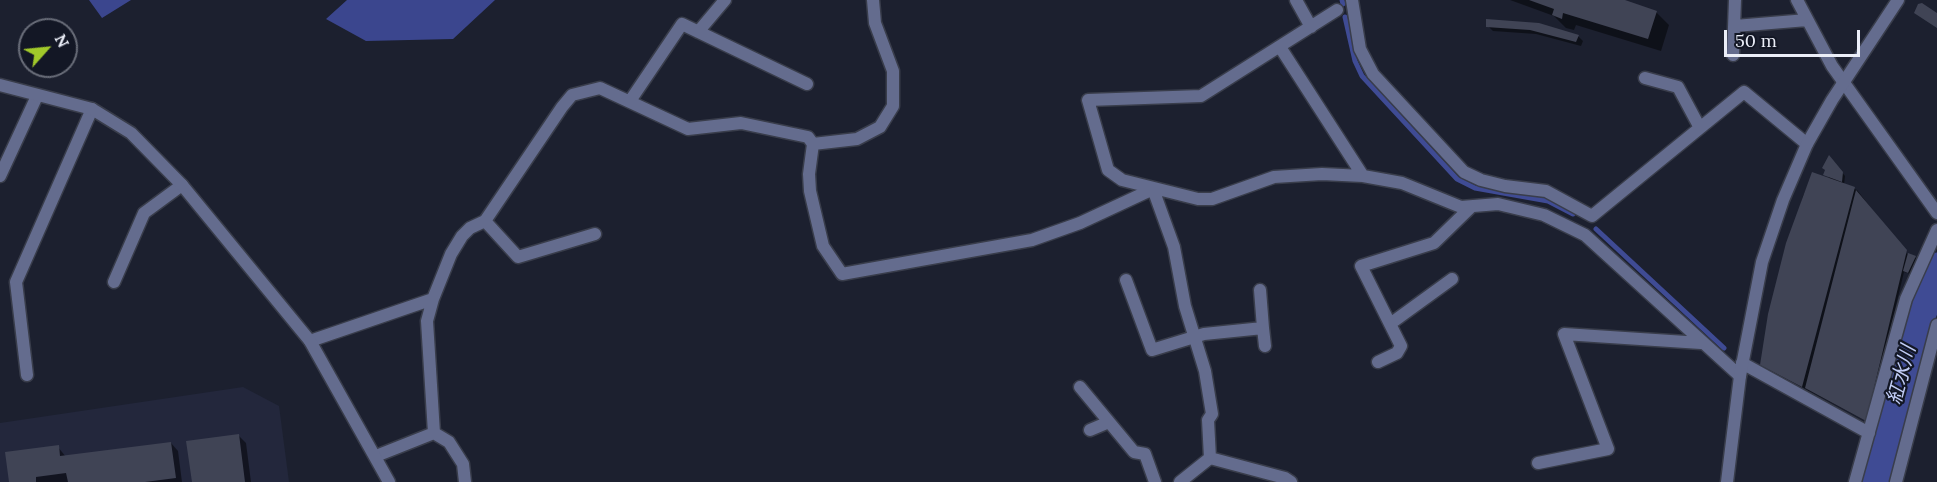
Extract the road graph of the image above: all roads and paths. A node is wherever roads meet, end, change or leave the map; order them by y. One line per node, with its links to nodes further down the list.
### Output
1 (725, 0): 12 (street)
2 (873, 0): 23 (street)
3 (1296, 0): 11 (street)
4 (1352, 0): 22 (street)
5 (1736, 0): 10 (street)
6 (1797, 0): 9 (street)
7 (1898, 0): 16 (street)
8 (1337, 10): 11 (street)
9 (1807, 20): 10 (street); 16 (street)
10 (1735, 26): 14 (street)
11 (1311, 27): 13 (street)
12 (698, 32): 17 (street); 20 (street)
13 (1280, 47): 26 (street); 28 (street)
14 (1733, 55)
15 (1645, 78): 22 (street)
16 (1842, 82): 24 (street); 30 (street)
17 (807, 84)
18 (0, 85): 19 (street)
19 (37, 96): 21 (street); 25 (street)
20 (630, 101): 23 (street); 31 (street)
21 (92, 109): 27 (street); 48 (street)
22 (1700, 128): 24 (street)
23 (813, 144): 28 (street)
24 (1807, 144): 47 (street)
25 (0, 176)
26 (1363, 176): 28 (street); 29 (street)
27 (182, 185): 36 (street); 43 (street)
28 (1154, 189): 42 (street)
29 (1470, 208): 39 (street); 44 (street)
30 (1937, 213)
31 (485, 221): 33 (street); 38 (street)
32 (1937, 230): 54 (street)
33 (595, 234)
34 (1452, 279): 39 (street)
35 (1126, 280): 42 (street)
36 (114, 282)
37 (1260, 290): 41 (street)
38 (433, 299): 43 (street); 53 (street)
39 (1390, 324): 46 (street)
40 (1937, 325): 65 (street)
41 (1263, 328): 42 (street); 45 (street)
42 (1194, 336): 56 (street)
43 (310, 341): 55 (street)
44 (1701, 343): 49 (street); 57 (street)
45 (1265, 346)
46 (1378, 362)
47 (1742, 363): 49 (street); 54 (street)
48 (27, 375)
49 (1740, 376): 63 (street)
50 (1080, 387): 51 (street)
51 (1108, 422): 52 (street); 60 (street)
52 (1090, 430)
53 (434, 433): 55 (street); 59 (street)
54 (1869, 433): 64 (street)
55 (376, 456): 58 (street)
56 (1210, 458): 61 (street); 62 (street)
57 (1538, 463)
58 (389, 482)
59 (465, 482)
60 (1155, 482)
61 (1180, 482)
62 (1291, 482)
63 (1727, 482)
64 (1855, 482)
65 (1896, 482)

